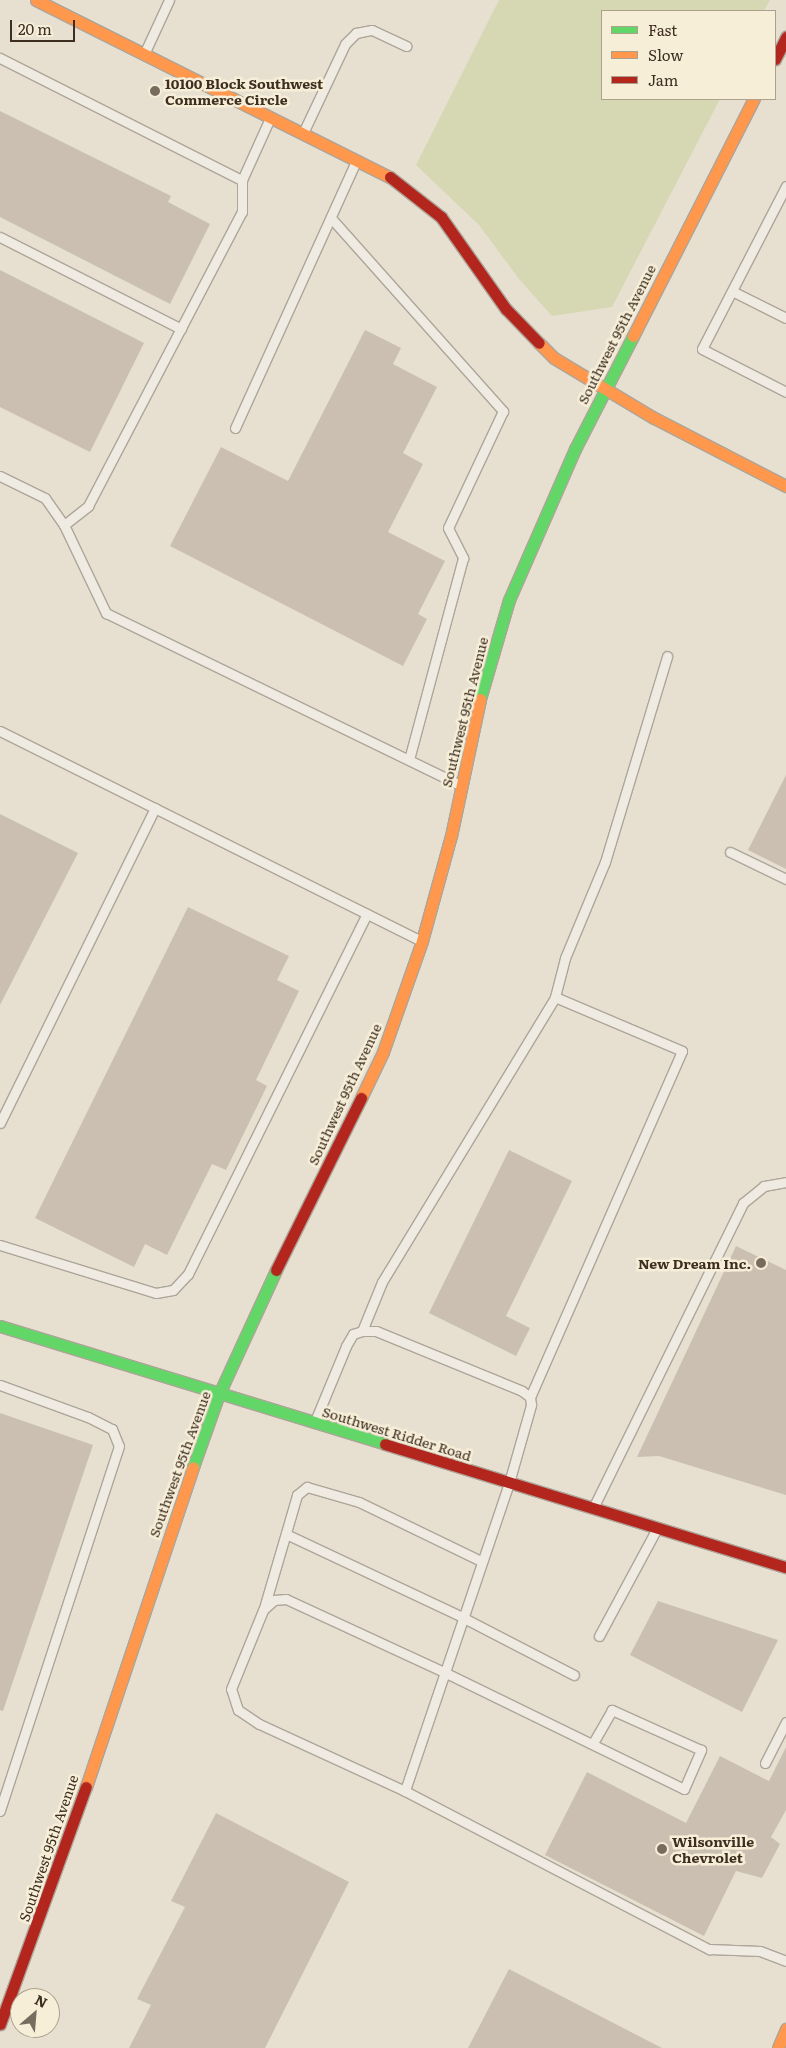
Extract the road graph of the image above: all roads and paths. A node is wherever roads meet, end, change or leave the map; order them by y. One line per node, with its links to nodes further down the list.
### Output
1 (36, 0): 5 (main road)
2 (169, 0): 5 (lane)
3 (786, 37): 6 (main road)
4 (407, 46): 10 (lane)
5 (144, 54): 9 (main road)
6 (776, 57)
7 (0, 58): 12 (lane)
8 (753, 100): 19 (main road, Southwest 95th Avenue)
9 (270, 117): 10 (main road); 12 (lane)
10 (303, 133): 11 (main road)
11 (358, 159): 14 (lane); 19 (main road)
12 (242, 180): 18 (lane)
13 (786, 186): 16 (lane)
14 (331, 218): 21 (lane); 27 (lane)
15 (0, 237): 18 (lane)
16 (732, 291): 17 (lane); 20 (lane)
17 (786, 318)
18 (181, 329): 24 (lane)
19 (604, 388): 23 (main road); 28 (main road, Southwest 95th Avenue)
20 (786, 392)
21 (235, 428)
22 (0, 476): 24 (lane)
23 (786, 486)
24 (64, 525): 27 (lane)
25 (667, 656): 34 (lane)
26 (0, 731): 29 (lane)
27 (408, 759): 28 (lane)
28 (461, 785): 33 (main road, Southwest 95th Avenue)
29 (154, 808): 32 (lane); 35 (lane)
30 (730, 852): 31 (lane)
31 (786, 879)
32 (367, 914): 33 (lane); 37 (lane)
33 (422, 941): 41 (main road, Southwest 95th Avenue)
34 (555, 997): 39 (lane); 42 (lane)
35 (0, 1123)
36 (786, 1182): 45 (lane)
37 (0, 1245)
38 (0, 1326): 41 (main road, Southwest Ridder Road)
39 (362, 1331): 42 (lane); 43 (lane)
40 (0, 1385): 59 (lane)
41 (219, 1394): 43 (main road, Southwest Ridder Road); 61 (main road, Southwest 95th Avenue)
42 (530, 1397): 44 (lane)
43 (314, 1423): 44 (main road, Southwest Ridder Road)
44 (509, 1483): 45 (main road, Southwest Ridder Road); 48 (lane)
45 (593, 1508): 46 (main road, Southwest Ridder Road)
46 (658, 1527): 49 (main road, Southwest Ridder Road); 52 (lane)
47 (286, 1534): 48 (lane); 50 (lane); 51 (lane)
48 (481, 1561): 51 (lane)
49 (786, 1567)
50 (263, 1610): 53 (lane); 58 (lane)
51 (462, 1617): 53 (lane); 54 (lane)
52 (599, 1636)
53 (444, 1672): 56 (lane); 58 (lane)
54 (574, 1675)
55 (786, 1722): 57 (lane)
56 (593, 1743): 56 (lane)
57 (765, 1763)
58 (405, 1791): 60 (lane)
59 (0, 1811)
60 (786, 1961)
61 (0, 2024)
62 (786, 2029): 63 (main road)
63 (778, 2048)

